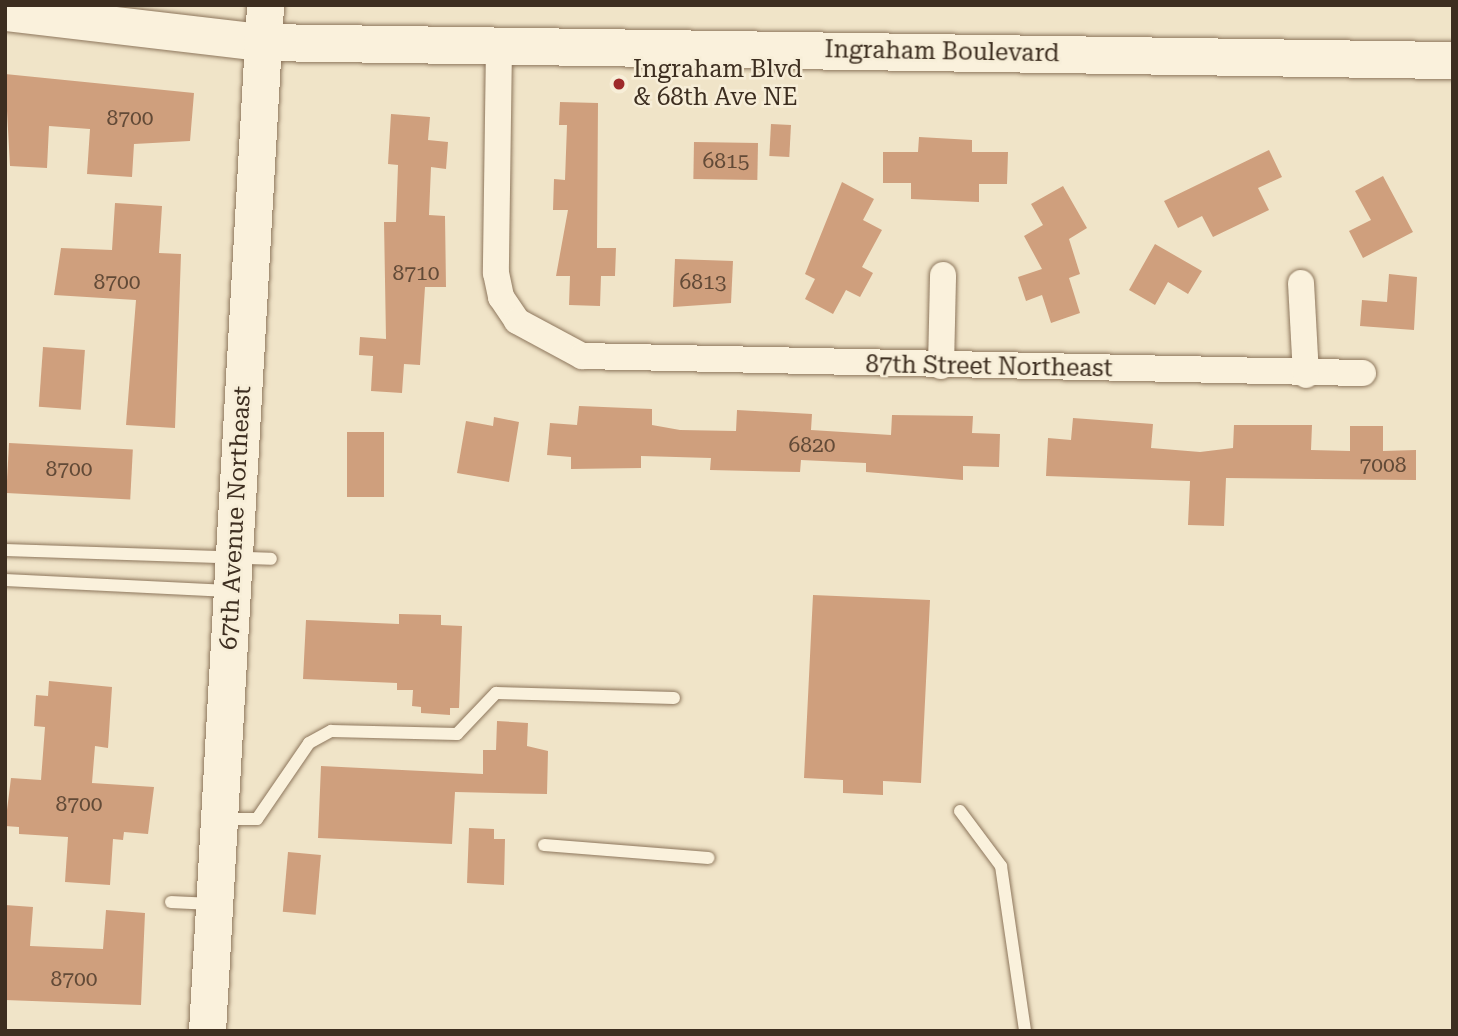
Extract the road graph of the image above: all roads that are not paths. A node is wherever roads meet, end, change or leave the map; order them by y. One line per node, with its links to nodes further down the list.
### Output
1 (265, 5): 3 (main road, 67th Avenue Northeast)
2 (5, 12): 3 (main road, Ingraham Boulevard)
3 (262, 41): 4 (main road, Ingraham Boulevard); 13 (main road, 67th Avenue Northeast)
4 (499, 46): 5 (main road, Ingraham Boulevard); 8 (street, 87th Street Northeast)
5 (1453, 60)
6 (943, 275): 8 (street)
7 (1301, 283): 10 (street)
8 (941, 366): 10 (street, 87th Street Northeast)
9 (1363, 373): 10 (street, 87th Street Northeast)
10 (1306, 375)
11 (5, 550): 13 (lane)
12 (271, 559): 13 (lane)
13 (233, 575): 14 (lane); 17 (main road, 67th Avenue Northeast)
14 (5, 580)
15 (674, 698): 17 (lane)
16 (961, 811): 23 (lane)
17 (219, 819): 21 (main road, 67th Avenue Northeast)
18 (544, 845): 19 (lane)
19 (708, 858)
20 (171, 902): 21 (lane)
21 (216, 905): 22 (main road, 67th Avenue Northeast)
22 (207, 1031)
23 (1025, 1031)

